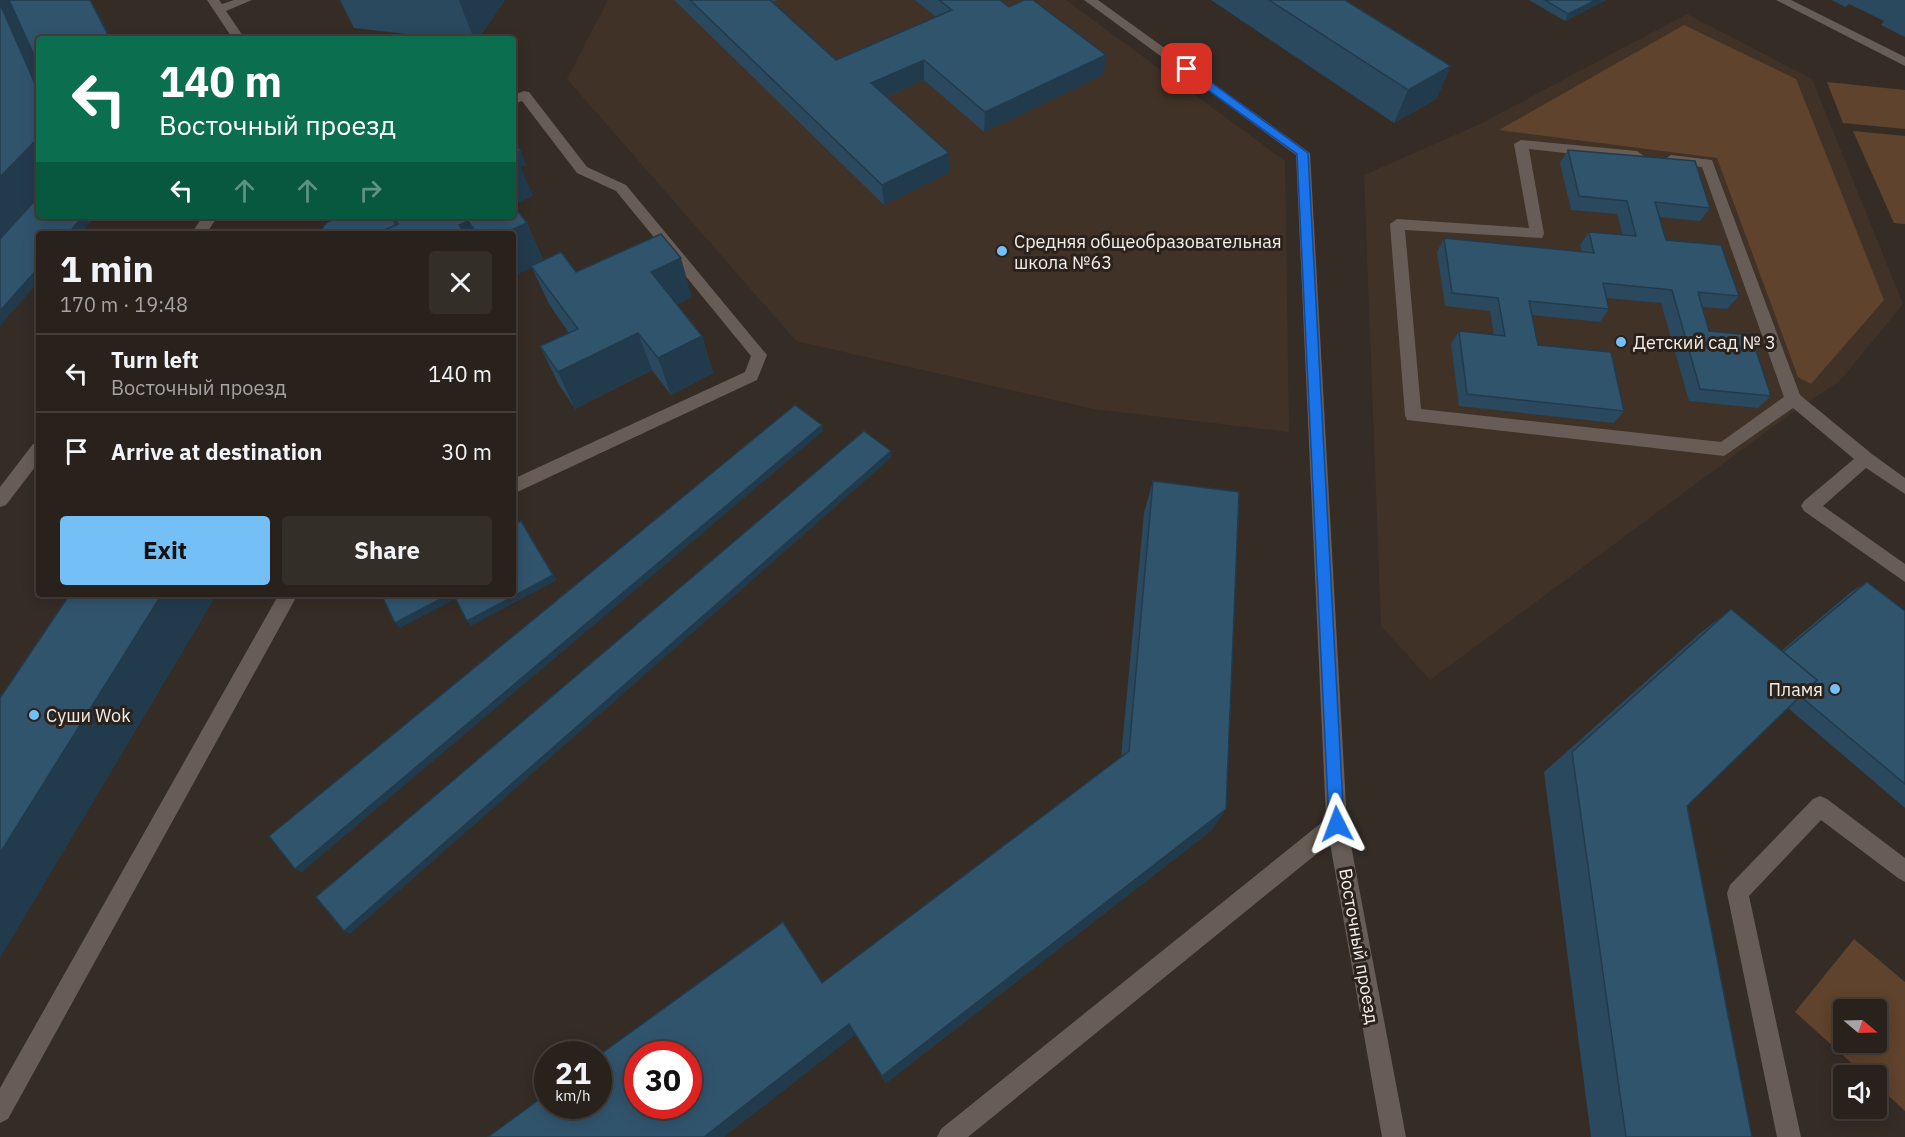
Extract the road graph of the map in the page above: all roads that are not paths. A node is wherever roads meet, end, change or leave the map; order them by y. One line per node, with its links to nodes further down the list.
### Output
1 (246, 0): 4 (street)
2 (1090, 0): 16 (street, Восточный проезд)
3 (1782, 0): 6 (street)
4 (216, 4): 5 (street)
5 (236, 36)
6 (1905, 62)
7 (516, 99): 11 (street)
8 (1793, 399): 8 (street); 10 (street)
9 (36, 453): 13 (street)
10 (1866, 459): 12 (street); 14 (street)
11 (516, 486)
12 (1905, 487)
13 (0, 500)
14 (1905, 574)
15 (287, 597): 18 (street)
16 (1337, 824): 19 (street); 20 (street, Восточный проезд)
17 (1905, 870): 21 (street)
18 (0, 1111)
19 (949, 1137)
20 (1394, 1137)
21 (1789, 1137)

